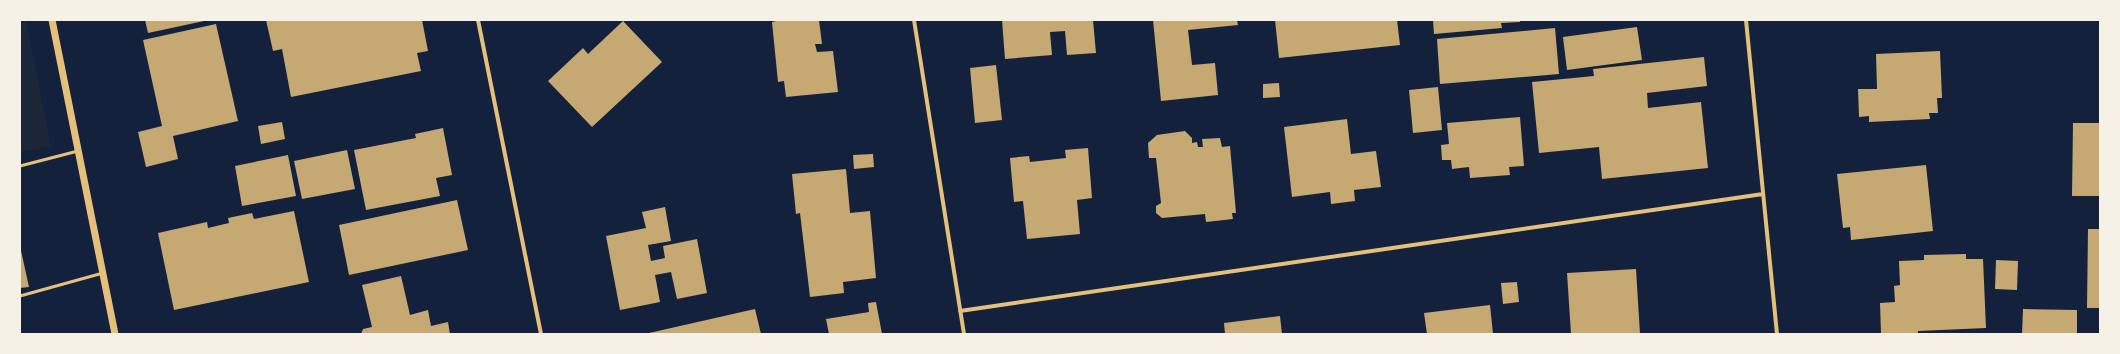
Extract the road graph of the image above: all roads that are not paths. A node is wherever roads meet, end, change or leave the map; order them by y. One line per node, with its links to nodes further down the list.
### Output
1 (52, 20): 5 (street)
2 (478, 20): 12 (street)
3 (914, 20): 10 (street)
4 (1746, 20): 7 (street)
5 (78, 151): 6 (lane); 8 (street)
6 (20, 166)
7 (1763, 194): 10 (street); 14 (street)
8 (103, 273): 9 (lane); 11 (street)
9 (20, 296)
10 (960, 311): 13 (street)
11 (115, 334)
12 (541, 334)
13 (964, 334)
14 (1777, 334)

